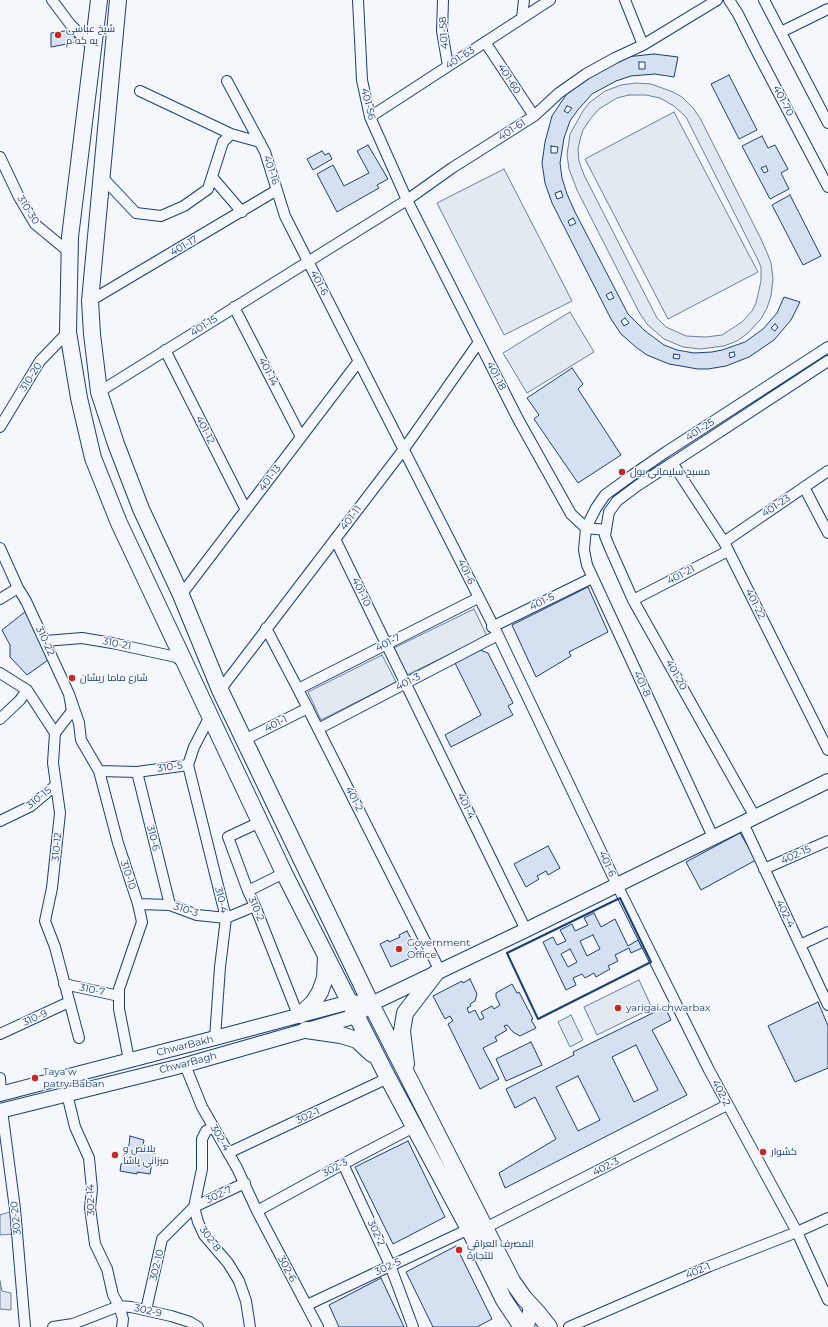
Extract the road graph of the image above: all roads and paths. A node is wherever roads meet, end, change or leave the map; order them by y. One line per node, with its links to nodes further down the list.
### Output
1 (52, 0): 19 (street)
2 (99, 0): 19 (main road)
3 (118, 0): 29 (main road)
4 (358, 0): 24 (street, 401-56)
5 (443, 0): 20 (street, 401-58)
6 (524, 0): 15 (street)
7 (550, 0): 15 (street, 401-63)
8 (625, 0): 18 (street)
9 (717, 0): 18 (street, 401-61)
10 (729, 0): 14 (street, 401-70)
11 (738, 0): 14 (street)
12 (764, 0): 16 (street)
13 (828, 9): 16 (street)
14 (738, 14): 31 (street, 401-70)
15 (522, 18): 17 (street, 401-63)
16 (780, 32): 25 (street)
17 (485, 42): 20 (street, 401-63); 23 (street, 401-60)
18 (643, 45): 23 (street, 401-61)
19 (94, 48): 35 (main road)
20 (448, 66): 24 (street, 401-63)
21 (227, 81): 27 (street, 401-16)
22 (140, 91): 26 (street)
23 (534, 116): 33 (street, 401-61)
24 (370, 117): 33 (street, 401-56)
25 (828, 123)
26 (231, 134): 27 (street); 30 (street)
27 (260, 142): 32 (street, 401-16)
28 (0, 157): 35 (street, 310-30)
29 (102, 177): 30 (street); 37 (main road)
30 (212, 177): 34 (street)
31 (828, 187)
32 (277, 190): 34 (street, 401-17); 36 (street, 401-16)
33 (407, 200): 36 (street, 401-61); 40 (street, 401-18)
34 (242, 212): 37 (street, 401-17)
35 (70, 253): 39 (main road)
36 (309, 262): 38 (street, 401-15); 43 (street, 401-6)
37 (90, 301): 45 (main road)
38 (234, 308): 42 (street, 401-15); 47 (street, 401-14)
39 (68, 332): 46 (street, 310-20); 69 (main road)
40 (479, 342): 48 (street, 401-11); 53 (street, 401-18)
41 (828, 347): 53 (street, 401-25)
42 (165, 350): 45 (street, 401-15); 52 (street, 401-12)
43 (359, 361): 47 (street, 401-13); 48 (street, 401-6)
44 (828, 362): 49 (street, 401-25)
45 (99, 392): 61 (main road)
46 (0, 426)
47 (302, 437): 52 (street, 401-13)
48 (404, 449): 56 (street, 401-11); 63 (street, 401-6)
49 (673, 464): 54 (street, 401-25); 57 (street, 401-22)
50 (828, 471): 51 (street, 401-23)
51 (804, 487): 55 (street); 57 (street, 401-23)
52 (246, 510): 61 (street, 401-13)
53 (586, 528): 54 (street); 59 (street, 401-8)
54 (606, 530): 64 (street, 401-20)
55 (828, 533)
56 (335, 539): 65 (street, 401-11); 68 (street, 401-10)
57 (726, 546): 64 (street, 401-21); 82 (street, 401-22)
58 (0, 548): 60 (street, 310-22)
59 (592, 578): 66 (street, 401-5); 92 (street, 401-8)
60 (18, 588): 62 (street); 67 (street, 310-22)
61 (181, 595): 74 (main road)
62 (0, 598)
63 (478, 598): 66 (street, 401-6); 68 (street, 401-7)
64 (633, 600): 88 (street, 401-20)
65 (266, 628): 72 (street, 401-2); 74 (street, 401-11)
66 (495, 631): 71 (street, 401-3); 96 (street, 401-6)
67 (45, 641): 69 (street, 310-21); 75 (street, 310-22)
68 (386, 644): 71 (street, 401-10); 72 (street, 401-7)
69 (186, 664): 77 (main road)
70 (0, 673): 73 (street)
71 (405, 683): 79 (street, 401-3); 102 (street, 401-4)
72 (298, 689): 76 (street, 401-2)
73 (27, 690): 78 (street); 80 (street)
74 (220, 690): 81 (main road)
75 (69, 694): 80 (street, 310-22); 84 (street, 310-10)
76 (308, 708): 79 (street, 401-2); 81 (street, 401-1)
77 (210, 716): 83 (street, 310-5); 90 (main road)
78 (0, 719)
79 (318, 729): 106 (street, 401-2)
80 (55, 733): 87 (street, 310-12)
81 (244, 740): 110 (main road)
82 (828, 750)
83 (188, 765): 85 (street, 310-5); 101 (street, 310-4)
84 (99, 770): 85 (street, 310-5); 98 (street, 310-10)
85 (137, 772): 99 (street, 310-6)
86 (828, 781): 88 (main road)
87 (56, 784): 89 (street, 310-15); 107 (street, 310-12)
88 (755, 817): 91 (main road)
89 (0, 821)
90 (260, 822): 95 (main road); 97 (street, 310-2)
91 (743, 823): 92 (main road); 94 (street, 402-4)
92 (713, 837): 96 (main road)
93 (828, 841): 94 (street, 402-15)
94 (764, 869): 104 (street, 402-4)
95 (284, 873): 97 (street); 105 (main road)
96 (617, 885): 102 (main road); 126 (street, 402-2)
97 (248, 891): 100 (street, 310-2)
98 (138, 904): 99 (street, 310-3); 108 (street, 310-10)
99 (170, 905): 101 (street, 310-3)
100 (255, 906): 101 (street, 310-3); 113 (street, 310-2)
101 (226, 918): 117 (street, 310-4)
102 (526, 930): 106 (main road)
103 (828, 932): 104 (street)
104 (800, 945): 111 (street, 402-4)
105 (326, 954): 112 (main road); 113 (main road)
106 (437, 972): 110 (main road); 121 (main road)
107 (64, 984): 108 (street, 310-7); 109 (street, 310-12)
108 (119, 996): 119 (street, 310-10)
109 (69, 1002): 115 (street, 310-9); 116 (street, 310-12)
110 (371, 1004): 112 (main road, ChwarBakh); 121 (main road)
111 (828, 1005)
112 (353, 1009): 113 (main road, ChwarBakh); 114 (main road, ChwarBagh); 118 (main road)
113 (299, 1015): 117 (main road, ChwarBakh)
114 (306, 1030): 118 (main road); 120 (main road, ChwarBagh)
115 (0, 1034)
116 (79, 1038)
117 (215, 1038): 119 (main road, ChwarBakh)
118 (378, 1059): 123 (main road)
119 (129, 1060): 124 (main road, ChwarBakh)
120 (185, 1065): 125 (main road, ChwarBagh); 128 (street, 302-4)
121 (407, 1075): 136 (main road)
122 (0, 1078): 124 (street)
123 (388, 1078): 129 (main road); 130 (street, 302-1)
124 (0, 1094)
125 (67, 1094): 127 (main road, ChwarBagh); 141 (street, 302-14)
126 (727, 1105): 136 (street, 402-3); 138 (street, 402-2)
127 (1, 1110): 146 (street, 302-20)
128 (213, 1127): 130 (street, 302-4); 133 (street, 302-8)
129 (414, 1127): 131 (street, 302-3); 137 (main road)
130 (228, 1153): 132 (street, 302-4)
131 (343, 1164): 134 (street, 302-3); 139 (street, 302-2)
132 (244, 1183): 133 (street, 302-7); 134 (street, 302-4)
133 (194, 1207): 144 (street, 302-10); 150 (street, 302-8)
134 (257, 1211): 142 (street, 302-6)
135 (828, 1218): 138 (street, 402-1)
136 (485, 1228): 143 (main road)
137 (469, 1229): 139 (street, 302-5); 153 (main road)
138 (798, 1232): 140 (street, 402-2); 156 (street, 402-1)
139 (390, 1266): 142 (street, 302-5); 152 (street, 302-2)
140 (828, 1300)
141 (119, 1306): 144 (street, 302-9); 145 (street); 148 (street, 302-14)
142 (307, 1306): 151 (street, 302-6)
143 (531, 1306): 154 (main road); 155 (main road)
144 (146, 1310): 149 (street, 302-9)
145 (73, 1326): 147 (street)
146 (25, 1327)
147 (53, 1327)
148 (122, 1327)
149 (198, 1327)
150 (250, 1327)
151 (318, 1327)
152 (413, 1327)
153 (522, 1327)
154 (527, 1327)
155 (549, 1327)
156 (569, 1327)

